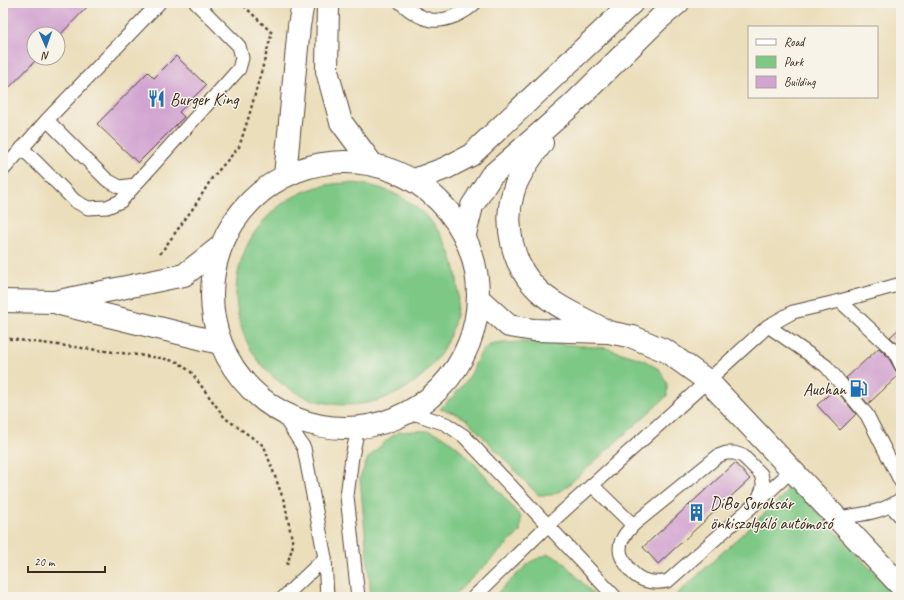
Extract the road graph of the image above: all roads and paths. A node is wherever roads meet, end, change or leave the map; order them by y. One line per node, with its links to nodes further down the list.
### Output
1 (160, 3): 11 (lane)
2 (196, 3): 17 (lane)
3 (241, 3): 20 (path)
4 (303, 3): 15 (main road)
5 (328, 3): 13 (main road)
6 (401, 3): 7 (lane)
7 (476, 3)
8 (632, 3): 16 (main road)
9 (679, 3): 10 (main road)
10 (571, 106): 18 (main road); 28 (main road)
11 (47, 120): 12 (lane); 17 (lane)
12 (22, 148): 14 (lane); 17 (lane)
13 (372, 164): 15 (main road); 16 (main road)
14 (3, 170)
15 (285, 176): 19 (main road)
16 (414, 180): 18 (main road)
17 (135, 185)
18 (465, 234): 22 (main road)
19 (220, 247): 20 (main road); 30 (main road)
20 (162, 280): 25 (main road)
21 (901, 284): 24 (lane)
22 (479, 299): 28 (main road); 35 (main road)
23 (3, 301): 25 (main road)
24 (840, 301): 26 (lane); 32 (lane)
25 (54, 302): 27 (main road)
26 (768, 326): 33 (lane); 38 (lane)
27 (163, 329): 30 (main road); 31 (path)
28 (608, 332): 33 (main road)
29 (3, 338): 31 (path)
30 (220, 343): 34 (main road)
31 (161, 358): 47 (path)
32 (901, 365)
33 (708, 381): 37 (main road); 39 (lane)
34 (280, 412): 36 (main road); 46 (lane)
35 (410, 412): 36 (main road); 45 (lane)
36 (358, 428): 51 (lane)
37 (792, 470): 40 (lane); 43 (main road)
38 (901, 482)
39 (592, 485): 44 (lane); 45 (lane)
40 (757, 502): 44 (lane); 44 (lane)
41 (896, 503): 42 (lane); 43 (lane)
42 (901, 517)
43 (837, 518): 48 (main road)
44 (633, 525)
45 (547, 526): 52 (lane); 53 (lane)
46 (325, 558): 49 (lane); 50 (lane)
47 (285, 568)
48 (901, 586)
49 (284, 597)
50 (327, 597)
51 (358, 597)
52 (474, 597)
53 (615, 597)

